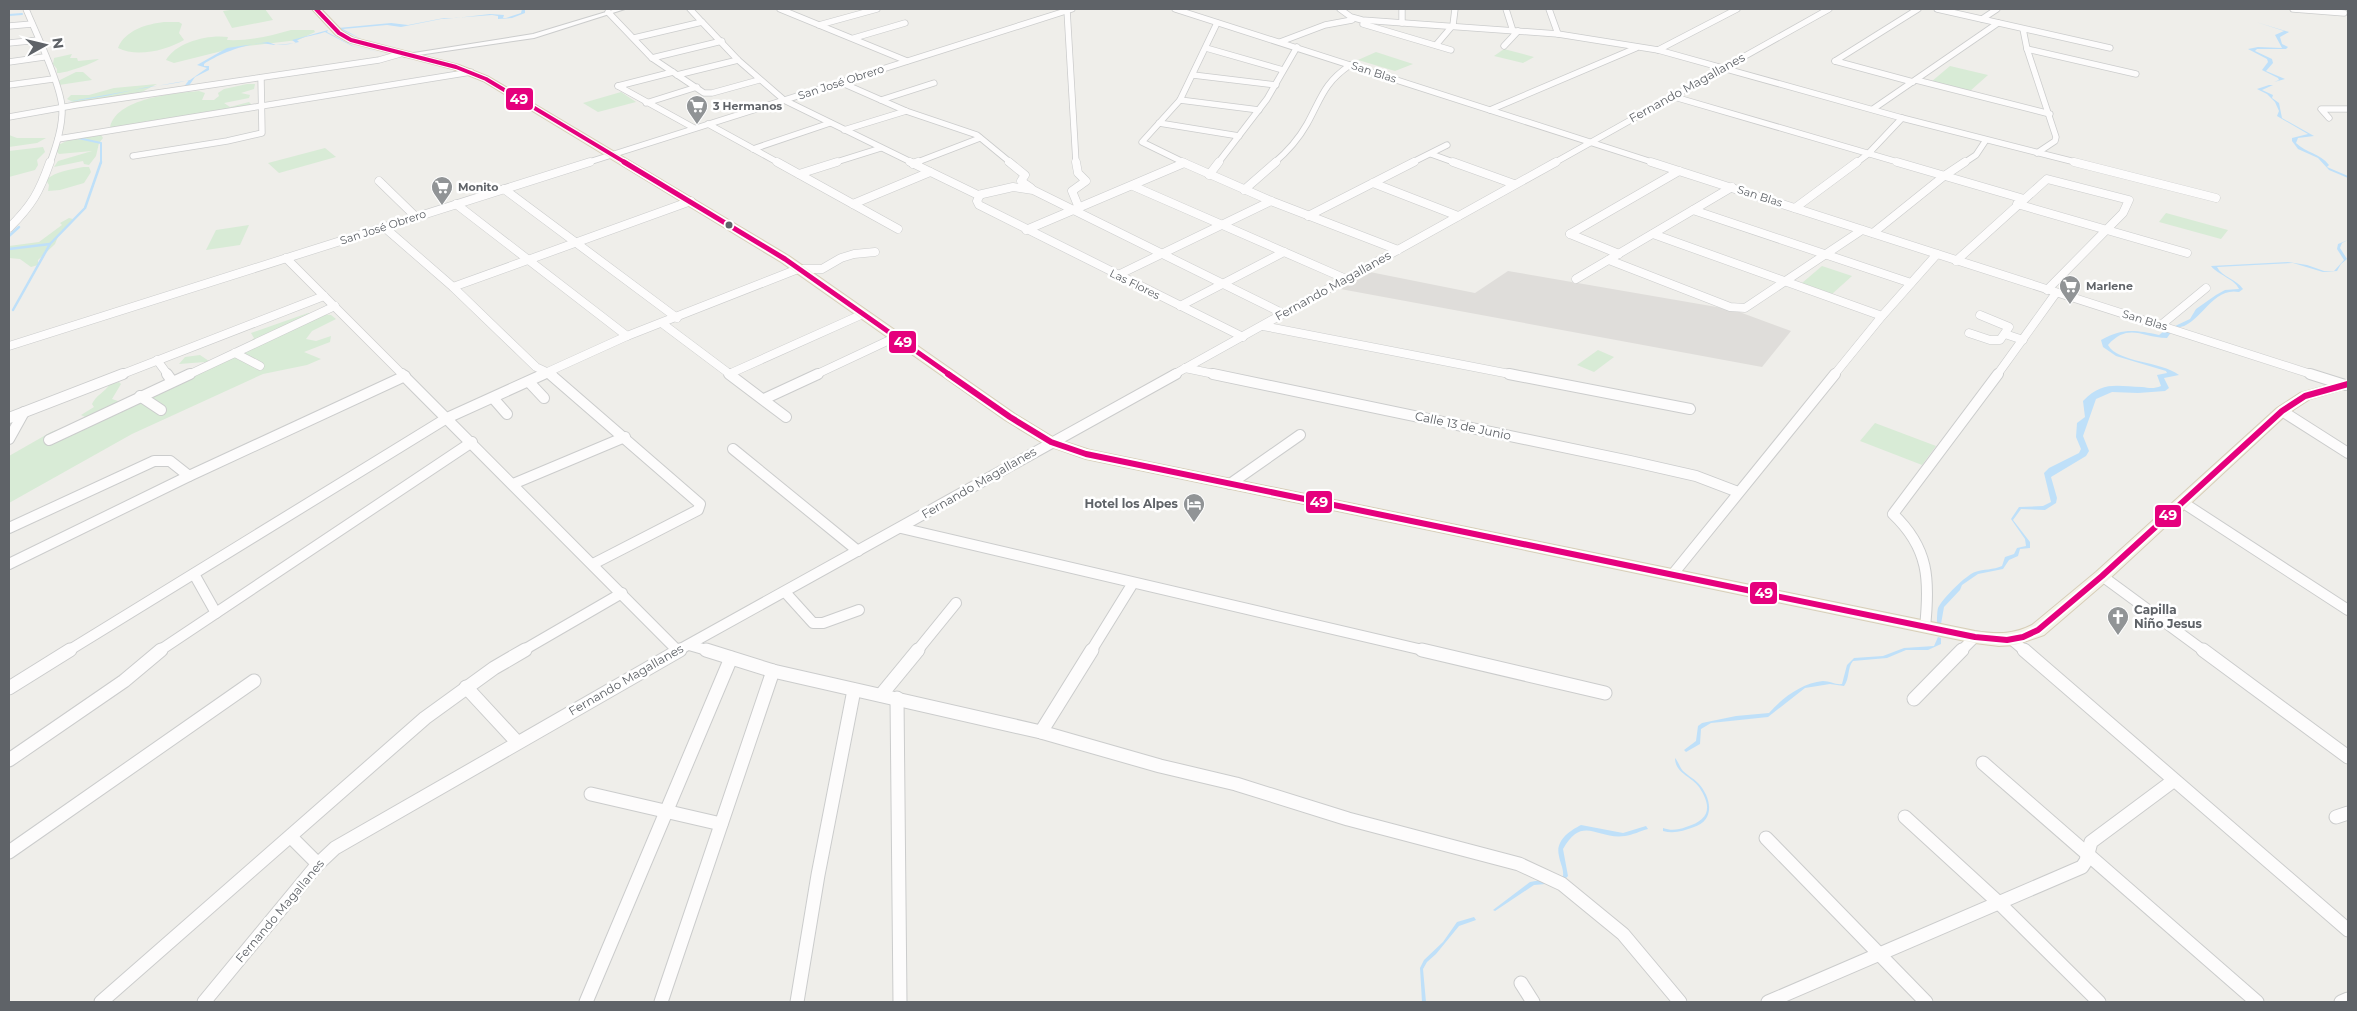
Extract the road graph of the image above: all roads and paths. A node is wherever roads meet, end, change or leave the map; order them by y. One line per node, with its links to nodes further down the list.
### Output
1 (26, 9): 30 (street)
2 (316, 9): 52 (main road)
3 (622, 9): 21 (street)
4 (690, 9): 25 (street)
5 (795, 9): 20 (street)
6 (877, 9): 31 (street)
7 (1070, 9): 56 (street, San José Obrero); 132 (street)
8 (1175, 9): 27 (street, San Blas)
9 (1340, 9): 23 (street)
10 (1402, 9): 28 (street)
11 (1455, 9): 33 (street)
12 (1506, 9): 35 (street)
13 (1549, 9): 36 (street)
14 (1737, 9): 51 (street)
15 (1829, 9): 59 (street, Fernando Magallanes)
16 (1918, 9): 68 (street)
17 (1937, 9): 24 (street)
18 (1997, 9): 24 (street)
19 (2292, 9): 22 (street)
20 (783, 10): 31 (street)
21 (608, 12): 37 (street); 52 (street)
22 (2344, 13)
23 (1352, 18): 28 (street); 41 (street); 43 (street)
24 (1982, 19): 29 (street)
25 (702, 22): 37 (street); 40 (street)
26 (905, 23): 38 (street)
27 (1217, 23): 41 (street, San Blas); 46 (street)
28 (1402, 23): 33 (street)
29 (1998, 23): 34 (street); 68 (street)
30 (32, 24): 32 (street); 39 (street)
31 (819, 25): 38 (street)
32 (9, 26)
33 (1453, 27): 35 (street); 43 (street)
34 (2023, 29): 48 (street); 49 (street)
35 (1516, 31): 36 (street); 44 (street)
36 (1558, 34): 47 (street)
37 (634, 38): 54 (street)
38 (854, 38): 56 (street)
39 (39, 40): 42 (street); 53 (street)
40 (722, 41): 54 (street); 55 (street)
41 (1280, 42): 45 (street, San Blas)
42 (9, 43)
43 (1436, 45): 50 (street)
44 (1504, 46)
45 (1296, 47): 58 (street, San Blas); 60 (street)
46 (1206, 48): 60 (street); 64 (street)
47 (1636, 48): 51 (street); 84 (street)
48 (2110, 48)
49 (2027, 49): 63 (street); 86 (street)
50 (1451, 50)
51 (1658, 50): 59 (street)
52 (402, 54): 61 (main road); 65 (street)
53 (44, 57): 57 (street); 66 (street)
54 (652, 58): 62 (street)
55 (738, 60): 62 (street); 67 (street)
56 (907, 61): 69 (street, San José Obrero)
57 (9, 62)
58 (1350, 65): 84 (street, San Blas); 122 (street)
59 (1724, 68): 74 (street, Fernando Magallanes); 81 (street)
60 (1283, 70): 72 (street)
61 (471, 72): 79 (street); 104 (main road)
62 (675, 74): 73 (street); 78 (street)
63 (2136, 74)
64 (1193, 75): 72 (street); 77 (street)
65 (261, 78): 79 (street); 80 (street)
66 (53, 79): 71 (street); 80 (street)
67 (758, 80): 73 (street); 75 (street)
68 (1915, 81): 81 (street); 86 (street)
69 (840, 82): 75 (street, San José Obrero); 76 (street)
70 (934, 83): 76 (street)
71 (9, 85)
72 (1276, 85): 83 (street)
73 (697, 87): 78 (street)
74 (1671, 96): 99 (street, Fernando Magallanes); 106 (street)
75 (784, 100): 90 (street); 92 (street, San José Obrero)
76 (881, 100): 85 (street)
77 (1180, 100): 83 (street); 91 (street)
78 (646, 103): 93 (street)
79 (262, 106): 96 (street); 107 (street)
80 (62, 107): 87 (street); 96 (street)
81 (1873, 109): 88 (street)
82 (2348, 109): 89 (street)
83 (1259, 110): 95 (street)
84 (1490, 110): 99 (street, San Blas)
85 (906, 111): 94 (street); 97 (street)
86 (2050, 114): 103 (street)
87 (9, 117)
88 (1902, 118): 98 (street); 106 (street)
89 (2329, 118)
90 (830, 123): 94 (street); 102 (street)
91 (1159, 123): 95 (street); 108 (street)
92 (708, 124): 93 (street, San José Obrero); 102 (street)
93 (694, 128): 104 (street, San José Obrero)
94 (844, 130): 101 (street)
95 (1239, 136): 113 (street)
96 (58, 138): 139 (street)
97 (980, 138): 109 (street); 121 (street)
98 (1986, 140): 103 (street); 114 (street)
99 (1590, 142): 110 (street, San Blas); 117 (street, Fernando Magallanes)
100 (1447, 145): 105 (street)
101 (881, 148): 109 (street); 112 (street)
102 (753, 149): 112 (street)
103 (2037, 153): 124 (street)
104 (613, 154): 120 (street, San José Obrero); 126 (main road)
105 (1431, 154): 116 (street); 117 (street)
106 (1868, 154): 114 (street); 131 (street)
107 (133, 156)
108 (1184, 163): 113 (street); 118 (street)
109 (913, 164): 111 (street)
110 (1679, 171): 119 (street, San Blas); 152 (street)
111 (930, 172): 123 (street); 129 (street)
112 (799, 174): 129 (street)
113 (1210, 175): 122 (street)
114 (1944, 176): 125 (street); 144 (street)
115 (379, 181): 136 (street)
116 (1373, 183): 134 (street); 135 (street)
117 (1514, 184): 135 (street, Fernando Magallanes)
118 (1134, 186): 132 (street); 137 (street)
119 (1732, 187): 131 (street, San Blas); 133 (street)
120 (504, 189): 128 (street, San José Obrero); 146 (street)
121 (1033, 190): 123 (street); 132 (street)
122 (1244, 190): 127 (street)
123 (980, 195): 141 (street, Las Flores)
124 (2216, 198)
125 (2024, 199): 130 (street); 143 (street)
126 (691, 201): 146 (street); 159 (main road)
127 (1271, 202): 134 (street); 137 (street)
128 (456, 204): 136 (street, San José Obrero); 156 (street)
129 (853, 204): 140 (street)
130 (2017, 204): 143 (street); 158 (street)
131 (1795, 208): 142 (street, San Blas)
132 (1076, 210): 141 (street); 151 (street)
133 (1693, 210): 145 (street); 154 (street)
134 (1308, 216): 147 (street)
135 (1458, 216): 147 (street, Fernando Magallanes)
136 (416, 217): 138 (street, San José Obrero)
137 (1223, 225): 149 (street); 151 (street)
138 (384, 227): 155 (street, San José Obrero); 166 (street)
139 (9, 228)
140 (898, 229)
141 (1026, 230): 160 (street, Las Flores)
142 (1862, 230): 144 (street, San Blas); 154 (street)
143 (2106, 230): 150 (street); 168 (street)
144 (1873, 233): 153 (street, San Blas)
145 (1653, 234): 152 (street); 163 (street)
146 (576, 243): 156 (street); 176 (street)
147 (1398, 250): 161 (street, Fernando Magallanes)
148 (875, 252): 159 (street)
149 (1284, 252): 161 (street); 165 (street)
150 (2187, 253)
151 (1163, 254): 160 (street); 165 (street)
152 (1619, 254): 157 (street)
153 (1937, 254): 158 (street, San Blas); 164 (street)
154 (1826, 256): 163 (street); 164 (street)
155 (286, 258): 169 (street); 186 (street, San José Obrero)
156 (529, 260): 166 (street); 182 (street)
157 (1609, 260): 162 (street); 163 (street)
158 (1956, 261): 168 (street, San Blas)
159 (798, 269): 172 (main road); 176 (street)
160 (1118, 276): 171 (street, Las Flores)
161 (1346, 279): 173 (street, Fernando Magallanes)
162 (1576, 279)
163 (1786, 283): 175 (street)
164 (1911, 283): 175 (street)
165 (1223, 284): 171 (street); 173 (street)
166 (453, 287): 191 (street)
167 (2206, 288): 178 (street)
168 (2051, 291): 178 (street, San Blas); 185 (street)
169 (324, 296): 170 (street); 188 (street)
170 (335, 306): 187 (street); 193 (street)
171 (1180, 306): 184 (street, Las Flores)
172 (863, 314): 183 (main road); 192 (street)
173 (1284, 314): 179 (street, Fernando Magallanes)
174 (1980, 315): 181 (street)
175 (1882, 316): 220 (street)
176 (677, 318): 177 (street)
177 (663, 324): 182 (street); 192 (street)
178 (2161, 325): 196 (street, San Blas)
179 (1263, 326): 184 (street, Fernando Magallanes); 201 (street)
180 (1969, 333): 181 (street)
181 (2005, 334): 185 (street)
182 (627, 336): 191 (street)
183 (896, 337): 200 (street); 214 (main road)
184 (1243, 337): 190 (street, Fernando Magallanes)
185 (2024, 340): 237 (street)
186 (9, 346)
187 (234, 353): 189 (street); 194 (street)
188 (157, 360): 194 (street); 204 (street)
189 (260, 366)
190 (1185, 368): 214 (street, Fernando Magallanes); 220 (street, Calle 13 de Junio)
191 (547, 372): 195 (street); 210 (street)
192 (729, 374): 200 (street)
193 (405, 376): 208 (street); 217 (street)
194 (172, 381): 197 (street)
195 (529, 382): 198 (street); 199 (street)
196 (2346, 384): 203 (main road)
197 (140, 396): 202 (street); 212 (street)
198 (492, 398): 205 (street); 208 (street)
199 (544, 398)
200 (764, 399): 206 (street)
201 (1690, 409)
202 (161, 410)
203 (2282, 411): 216 (street); 221 (main road)
204 (24, 412): 207 (street); 211 (street)
205 (507, 414)
206 (786, 417)
207 (9, 418)
208 (448, 418): 213 (street); 227 (street)
209 (1300, 435): 219 (street)
210 (625, 437): 218 (street); 226 (street)
211 (9, 439)
212 (49, 440)
213 (472, 442): 218 (street); 236 (street)
214 (1051, 442): 219 (main road); 223 (street, Fernando Magallanes)
215 (733, 449): 224 (street)
216 (2348, 453)
217 (189, 476): 222 (street); 225 (street)
218 (513, 484): 226 (street)
219 (1230, 484): 228 (main road)
220 (1738, 492): 228 (street)
221 (2182, 502): 229 (main road); 235 (street)
222 (9, 528)
223 (901, 528): 224 (street, Fernando Magallanes); 230 (street)
224 (858, 551): 231 (street, Fernando Magallanes)
225 (9, 564)
226 (593, 564): 232 (street)
227 (194, 574): 236 (street); 245 (street)
228 (1673, 574): 237 (main road)
229 (2102, 576): 239 (main road); 253 (street)
230 (1133, 583): 247 (street); 251 (street)
231 (785, 592): 234 (street); 240 (street, Fernando Magallanes)
232 (622, 594): 240 (street); 244 (street)
233 (956, 603): 248 (street)
234 (859, 610)
235 (2348, 610)
236 (216, 613): 254 (street)
237 (1925, 627): 238 (main road)
238 (1975, 638): 239 (main road); 250 (street)
239 (2012, 640): 256 (street)
240 (683, 648): 241 (street); 252 (street, Fernando Magallanes)
241 (731, 658): 242 (street); 258 (street)
242 (773, 671): 246 (street); 260 (street)
243 (254, 681): 263 (street)
244 (466, 687): 252 (street); 261 (street)
245 (9, 688)
246 (854, 690): 248 (street); 276 (street)
247 (1605, 693)
248 (881, 695): 249 (street)
249 (897, 698): 251 (street); 277 (street)
250 (1914, 699)
251 (1041, 732): 279 (street)
252 (517, 742): 265 (street, Fernando Magallanes)
253 (2348, 758)
254 (9, 760)
255 (1983, 763): 264 (street)
256 (2173, 781): 264 (street); 267 (street)
257 (591, 794): 258 (street)
258 (666, 811): 260 (street); 274 (street)
259 (1905, 817): 266 (street)
260 (721, 824): 275 (street)
261 (291, 837): 265 (street); 272 (street)
262 (1766, 838): 268 (street)
263 (9, 852)
264 (2087, 854): 266 (street); 282 (street)
265 (318, 864): 273 (street, Fernando Magallanes)
266 (1999, 903): 268 (street); 281 (street)
267 (2348, 930)
268 (1879, 954): 271 (street); 280 (street)
269 (1521, 983): 278 (street)
270 (2348, 999): 283 (street)
271 (1775, 1001)
272 (101, 1002)
273 (204, 1002)
274 (586, 1002)
275 (661, 1002)
276 (797, 1002)
277 (900, 1002)
278 (1533, 1002)
279 (1680, 1002)
280 (1926, 1002)
281 (2099, 1002)
282 (2257, 1002)
283 (2341, 1002)

